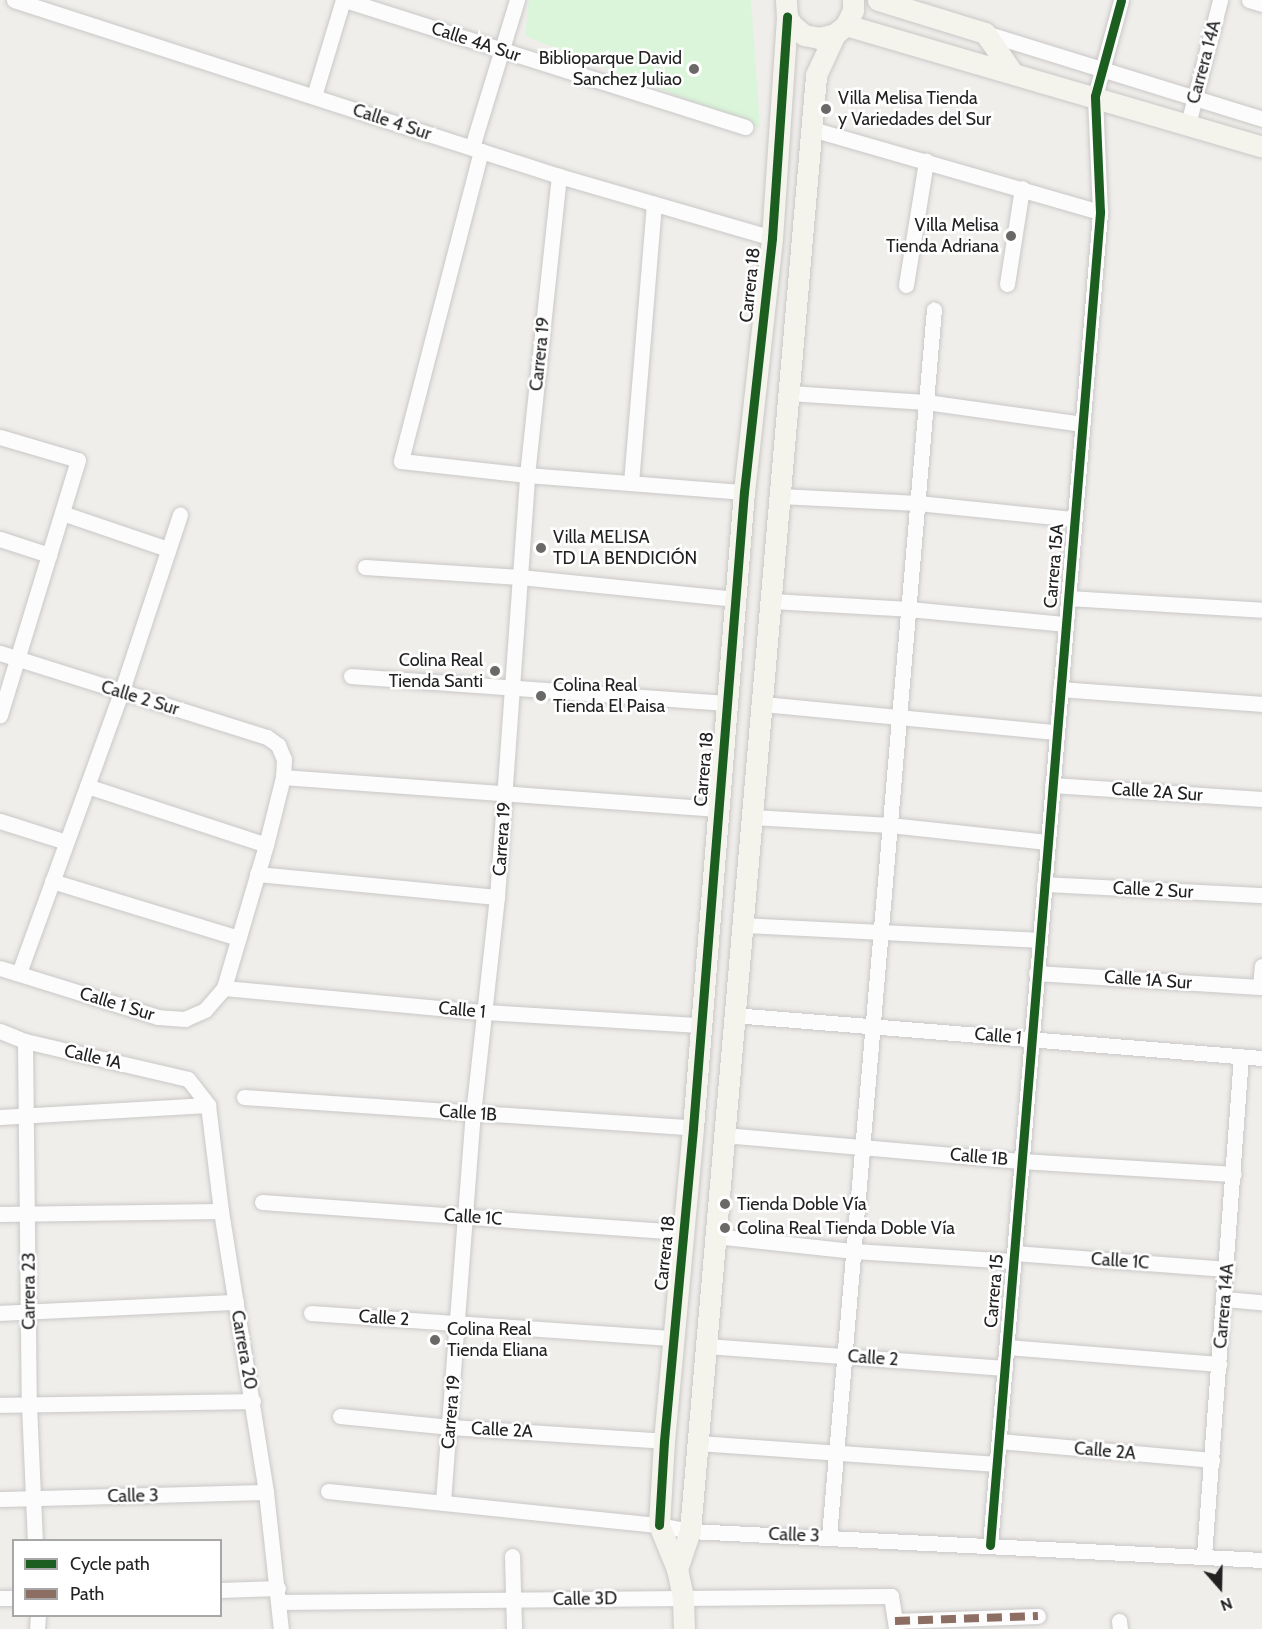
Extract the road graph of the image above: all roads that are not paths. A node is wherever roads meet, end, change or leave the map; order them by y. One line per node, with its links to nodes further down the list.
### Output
1 (14, 0): 11 (street, Calle 4 Sur)
2 (344, 0): 14 (street, Calle 4A Sur); 17 (street)
3 (517, 0): 14 (street)
4 (853, 0): 12 (street)
5 (878, 0): 13 (street)
6 (1121, 0): 15 (street)
7 (1220, 0): 19 (street, Carrera 14A)
8 (1249, 0): 9 (street)
9 (1262, 4)
10 (785, 5): 12 (street); 31 (street, Carrera 18)
11 (58, 7): 17 (street, Calle 4 Sur)
12 (841, 30): 16 (street); 23 (street)
13 (985, 33): 15 (street); 16 (street)
14 (502, 50): 22 (street, Calle 4A Sur); 25 (street)
15 (1102, 70): 18 (street); 19 (street)
16 (1012, 72): 18 (street)
17 (314, 96): 25 (street, Calle 4 Sur)
18 (1095, 96): 21 (street); 30 (street, Carrera 15A)
19 (1194, 99): 20 (street); 21 (street, Carrera 14A)
20 (1262, 119)
21 (1188, 124): 24 (street)
22 (745, 127)
23 (812, 129): 26 (street); 35 (street)
24 (1262, 147)
25 (476, 149): 27 (street, Calle 4 Sur); 39 (street)
26 (926, 161): 28 (street); 33 (street)
27 (559, 176): 29 (street, Calle 4 Sur); 39 (street, Carrera 19)
28 (1022, 188): 30 (street); 32 (street)
29 (654, 204): 31 (street, Calle 4 Sur); 40 (street)
30 (1100, 212): 37 (street, Carrera 15A)
31 (772, 238): 41 (street, Carrera 18)
32 (1006, 284)
33 (906, 285)
34 (934, 309): 36 (street)
35 (789, 393): 36 (street); 42 (street)
36 (926, 402): 37 (street); 43 (street)
37 (1082, 424): 46 (street, Carrera 15A)
38 (0, 436): 44 (street)
39 (527, 476): 40 (street); 51 (street, Carrera 19)
40 (630, 483): 41 (street)
41 (744, 492): 52 (street, Carrera 18)
42 (780, 495): 43 (street); 54 (street)
43 (918, 503): 46 (street); 55 (street)
44 (62, 513): 48 (street); 49 (street)
45 (180, 515): 48 (street)
46 (1074, 519): 53 (street, Carrera 15A)
47 (0, 540): 49 (street)
48 (168, 549): 65 (street)
49 (49, 555): 61 (street)
50 (365, 567): 51 (street)
51 (520, 577): 52 (street); 63 (street, Carrera 19)
52 (736, 598): 58 (street, Carrera 18)
53 (1068, 598): 56 (street); 57 (street, Carrera 15A)
54 (772, 601): 55 (street); 59 (street)
55 (909, 609): 57 (street); 70 (street)
56 (1262, 610)
57 (1066, 624): 64 (street, Carrera 15A)
58 (732, 632): 59 (street); 66 (street, Carrera 18)
59 (768, 637): 67 (street)
60 (0, 653): 61 (street, Calle 2 Sur)
61 (18, 658): 65 (street, Calle 2 Sur); 69 (street)
62 (351, 676): 63 (street)
63 (514, 687): 66 (street); 75 (street, Carrera 19)
64 (1060, 689): 68 (street); 71 (street, Carrera 15A)
65 (121, 693): 72 (street, Calle 2 Sur); 74 (street)
66 (726, 703): 77 (street, Carrera 18)
67 (763, 704): 70 (street); 78 (street)
68 (1262, 704)
69 (0, 715)
70 (900, 715): 71 (street); 80 (street)
71 (1056, 732): 73 (street, Carrera 15A)
72 (283, 777): 75 (street); 83 (street)
73 (1052, 785): 76 (street, Calle 2A Sur); 82 (street, Carrera 15A)
74 (87, 786): 81 (street); 83 (street)
75 (505, 795): 77 (street); 88 (street, Carrera 19)
76 (1262, 799)
77 (717, 809): 100 (street, Carrera 18)
78 (752, 817): 80 (street); 89 (street)
79 (0, 821): 81 (street)
80 (890, 825): 82 (street); 90 (street)
81 (66, 842): 85 (street)
82 (1047, 842): 86 (street, Carrera 15A)
83 (266, 844): 84 (street)
84 (256, 874): 88 (street); 91 (street)
85 (52, 881): 91 (street); 95 (street)
86 (1044, 884): 87 (street, Calle 2 Sur); 92 (street, Carrera 15A)
87 (1262, 895)
88 (497, 897): 98 (street, Carrera 19)
89 (743, 924): 90 (street); 99 (street)
90 (881, 930): 92 (street); 101 (street)
91 (238, 938): 97 (street)
92 (1039, 940): 96 (street, Carrera 15A)
93 (1262, 966): 96 (street, Calle 1A Sur)
94 (0, 968): 95 (street, Calle 1 Sur)
95 (19, 973): 97 (street, Calle 1 Sur)
96 (1036, 973): 103 (street, Carrera 15A)
97 (224, 988): 98 (street, Calle 1)
98 (485, 1012): 100 (street, Calle 1); 110 (street, Carrera 19)
99 (733, 1015): 101 (street, Calle 1); 114 (street)
100 (700, 1025): 113 (street, Carrera 18)
101 (873, 1025): 103 (street, Calle 1); 115 (street)
102 (0, 1031): 104 (street, Calle 1A)
103 (1031, 1039): 105 (street, Calle 1); 116 (street, Carrera 15)
104 (25, 1041): 107 (street, Calle 1A); 112 (street, Carrera 23)
105 (1241, 1056): 106 (street, Calle 1); 117 (street, Carrera 14A)
106 (1262, 1058)
107 (188, 1078): 109 (street, Carrera 20)
108 (244, 1097): 110 (street, Calle 1B)
109 (208, 1105): 112 (street); 119 (street, Carrera 20)
110 (473, 1114): 113 (street, Calle 1B); 122 (street, Carrera 19)
111 (0, 1117): 112 (street)
112 (25, 1117): 120 (street, Carrera 23)
113 (693, 1128): 123 (street, Carrera 18)
114 (724, 1136): 115 (street, Calle 1B); 124 (street)
115 (863, 1146): 116 (street, Calle 1B); 125 (street)
116 (1022, 1161): 117 (street, Calle 1B); 126 (street, Carrera 15)
117 (1234, 1174): 127 (street, Carrera 14A)
118 (262, 1202): 122 (street, Calle 1C)
119 (221, 1211): 120 (street); 131 (street, Carrera 20)
120 (28, 1213): 121 (street); 134 (street, Carrera 23)
121 (0, 1214)
122 (467, 1217): 123 (street, Calle 1C); 136 (street, Carrera 19)
123 (684, 1232): 128 (street, Carrera 18)
124 (715, 1236): 125 (street, Calle 1C); 129 (street)
125 (854, 1251): 126 (street, Calle 1C); 140 (street)
126 (1014, 1257): 127 (street, Calle 1C); 139 (street, Carrera 15)
127 (1227, 1269): 130 (street, Carrera 14A)
128 (677, 1292): 129 (street); 137 (street, Carrera 18)
129 (710, 1295): 138 (street)
130 (1224, 1299): 132 (street); 141 (street, Carrera 14A)
131 (236, 1302): 134 (street); 143 (street, Carrera 20)
132 (1262, 1302)
133 (0, 1313): 134 (street)
134 (30, 1313): 145 (street, Carrera 23)
135 (311, 1313): 136 (street, Calle 2)
136 (458, 1323): 137 (street, Calle 2); 147 (street, Carrera 19)
137 (673, 1338): 148 (street, Carrera 18)
138 (706, 1346): 140 (street, Calle 2); 150 (street)
139 (1006, 1347): 141 (street); 142 (street, Carrera 15)
140 (845, 1355): 142 (street, Calle 2); 151 (street)
141 (1219, 1364): 152 (street, Carrera 14A)
142 (1005, 1368): 149 (street, Carrera 15)
143 (253, 1401): 145 (street); 155 (street, Carrera 20)
144 (0, 1405): 145 (street)
145 (29, 1405): 156 (street, Carrera 23)
146 (340, 1416): 147 (street, Calle 2A)
147 (450, 1427): 148 (street, Calle 2A); 158 (street, Carrera 19)
148 (664, 1441): 159 (street, Carrera 18)
149 (999, 1441): 152 (street, Calle 2A); 153 (street, Carrera 15)
150 (698, 1443): 151 (street); 160 (street)
151 (836, 1453): 153 (street); 161 (street)
152 (1212, 1460): 164 (street, Carrera 14A)
153 (997, 1464): 163 (street, Carrera 15)
154 (328, 1491): 158 (street, Calle 3)
155 (266, 1492): 156 (street, Calle 3); 169 (street, Carrera 20)
156 (33, 1498): 157 (street, Calle 3); 162 (street, Carrera 23)
157 (0, 1499)
158 (443, 1501): 159 (street, Calle 3)
159 (659, 1525): 160 (street, Calle 3); 167 (street, Carrera 18)
160 (690, 1531): 161 (street, Calle 3); 167 (street)
161 (829, 1536): 163 (street, Calle 3)
162 (35, 1539)
163 (990, 1545): 164 (street, Calle 3)
164 (1204, 1555): 166 (street, Calle 3)
165 (512, 1556): 171 (street)
166 (1262, 1560)
167 (677, 1569): 170 (street, Carrera 18)
168 (222, 1590): 169 (street, Calle 3D)
169 (278, 1595): 171 (street, Calle 3D); 174 (street, Carrera 20)
170 (683, 1597): 171 (street, Calle 3D); 173 (street, Calle 3D); 176 (street, Carrera 18)
171 (514, 1600): 175 (street)
172 (1038, 1616): 173 (street)
173 (896, 1625)
174 (281, 1629)
175 (514, 1629)
176 (684, 1629)

